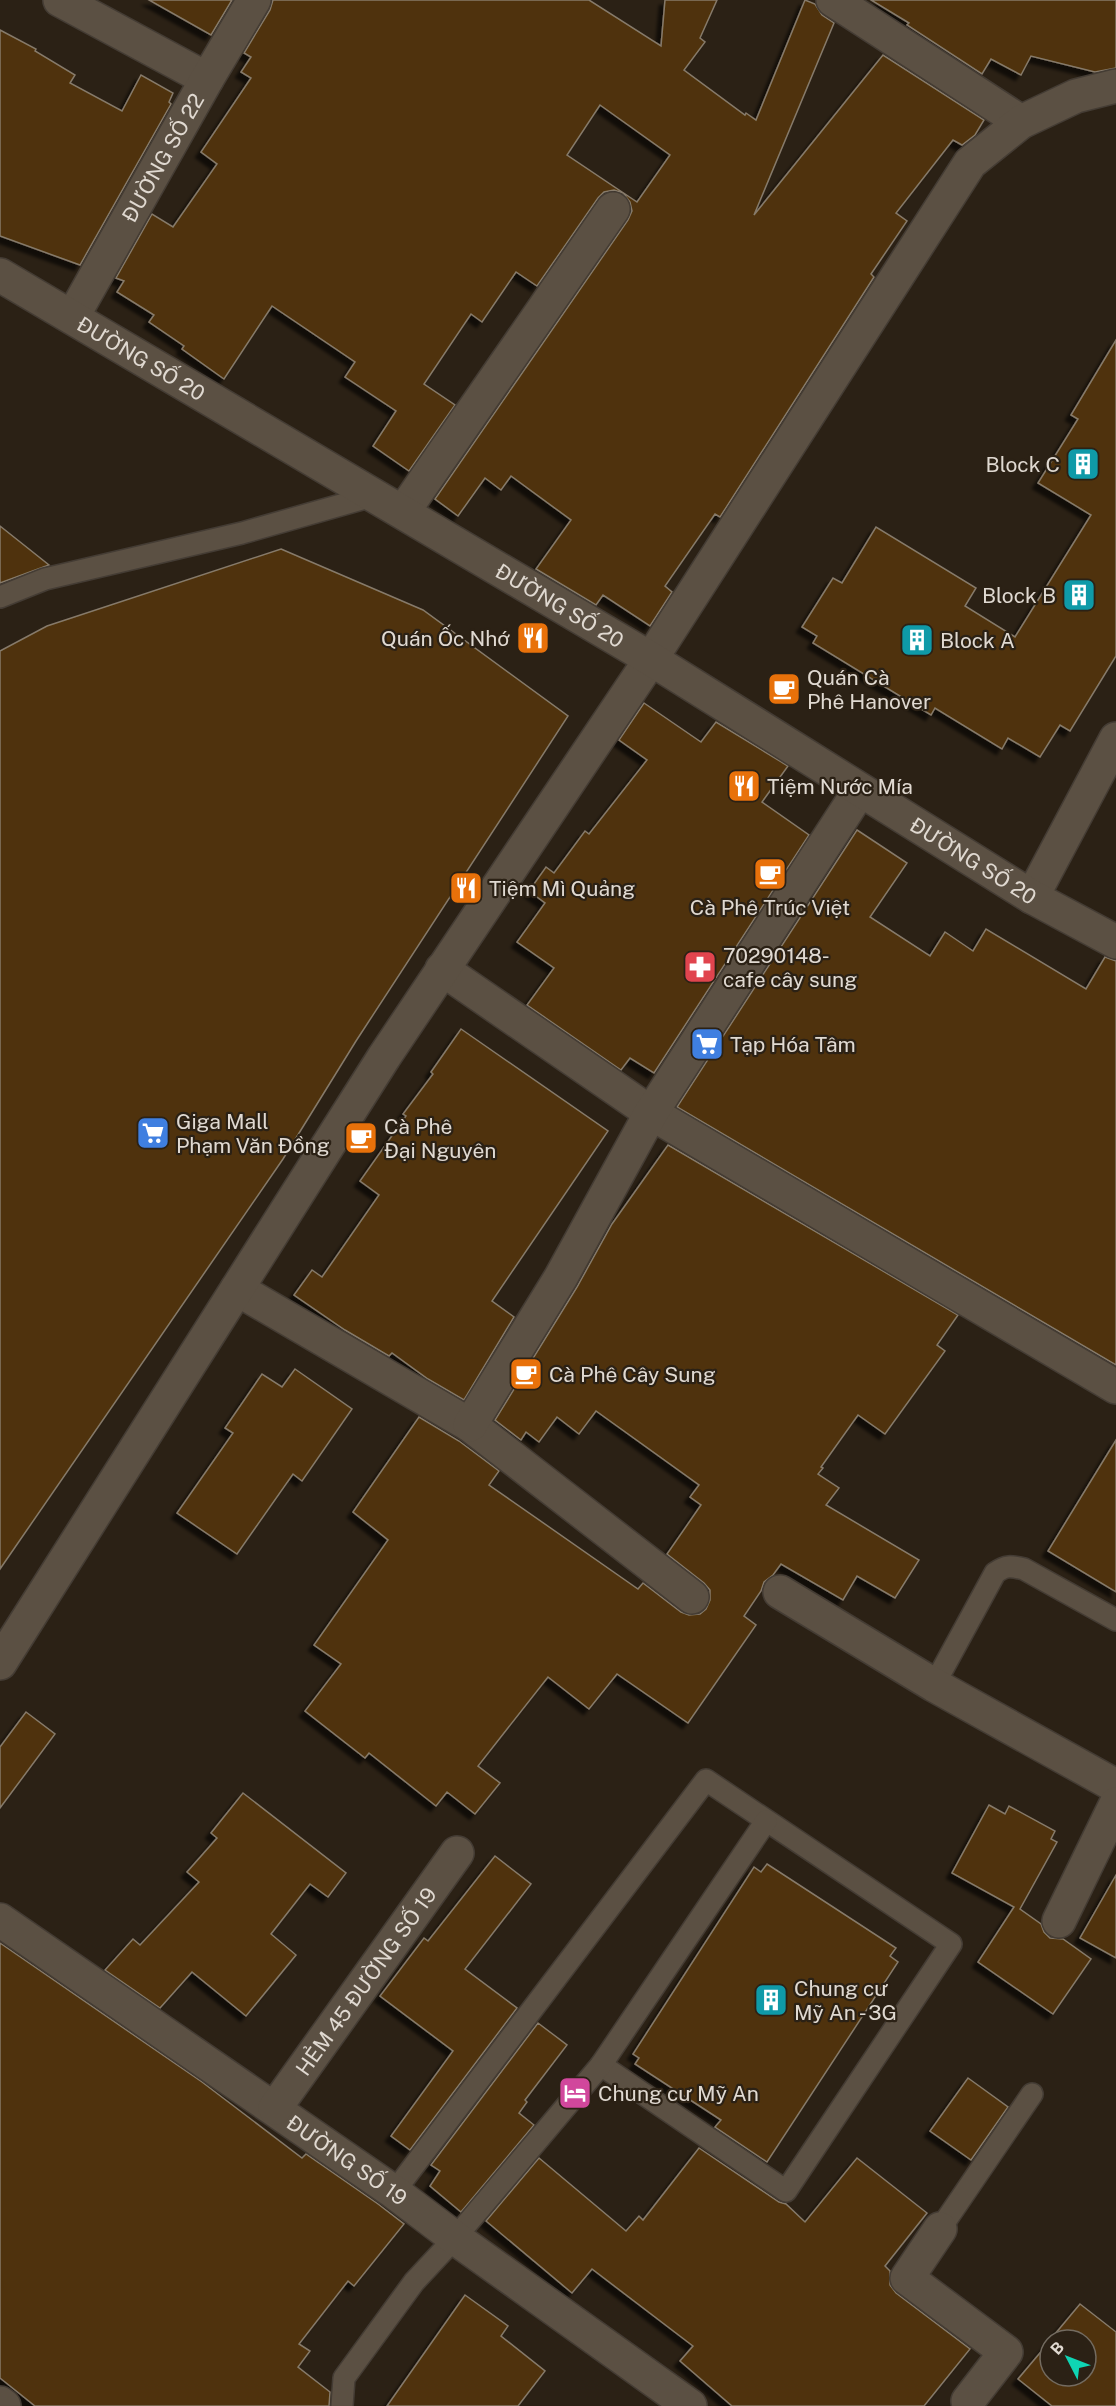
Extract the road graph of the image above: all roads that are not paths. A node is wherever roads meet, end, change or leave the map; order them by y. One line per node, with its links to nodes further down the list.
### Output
1 (60, 0): 4 (street)
2 (254, 0): 4 (street, ĐƯỜNG SỐ 22)
3 (833, 0): 6 (street)
4 (207, 79): 9 (street, ĐƯỜNG SỐ 22)
5 (1116, 86): 6 (street)
6 (1021, 122): 13 (street)
7 (613, 209): 11 (street)
8 (0, 275): 9 (street, ĐƯỜNG SỐ 20)
9 (73, 316): 10 (street, ĐƯỜNG SỐ 20)
10 (376, 495): 11 (street, ĐƯỜNG SỐ 20); 12 (lane)
11 (403, 512): 13 (street, ĐƯỜNG SỐ 20)
12 (0, 597)
13 (651, 659): 15 (street, ĐƯỜNG SỐ 20); 18 (street)
14 (1116, 739): 16 (street)
15 (860, 790): 16 (street, ĐƯỜNG SỐ 20); 19 (street)
16 (1032, 897): 17 (street, ĐƯỜNG SỐ 20)
17 (1116, 942)
18 (442, 969): 19 (street); 20 (street)
19 (651, 1113): 21 (street); 22 (street)
20 (237, 1289): 22 (street); 26 (street)
21 (1116, 1387)
22 (470, 1425): 24 (street)
23 (780, 1592): 27 (street)
24 (692, 1597)
25 (1116, 1620): 27 (lane)
26 (4, 1652)
27 (934, 1685): 28 (street)
28 (1116, 1786)
29 (1116, 1804): 33 (street)
30 (766, 1821): 34 (lane); 34 (lane); 37 (lane)
31 (457, 1853): 36 (street, HẺM 45 ĐƯỜNG SỐ 19)
32 (0, 1920): 36 (street, ĐƯỜNG SỐ 19)
33 (1059, 1921)
34 (601, 2065): 39 (lane)
35 (1032, 2094): 38 (lane)
36 (275, 2108): 37 (street, ĐƯỜNG SỐ 19)
37 (394, 2192): 39 (street, ĐƯỜNG SỐ 19)
38 (940, 2229): 41 (street)
39 (455, 2238): 43 (lane); 44 (street, ĐƯỜNG SỐ 19)
40 (0, 2403): 42 (street)
41 (969, 2404)
42 (4, 2406)
43 (342, 2406)
44 (690, 2406)

